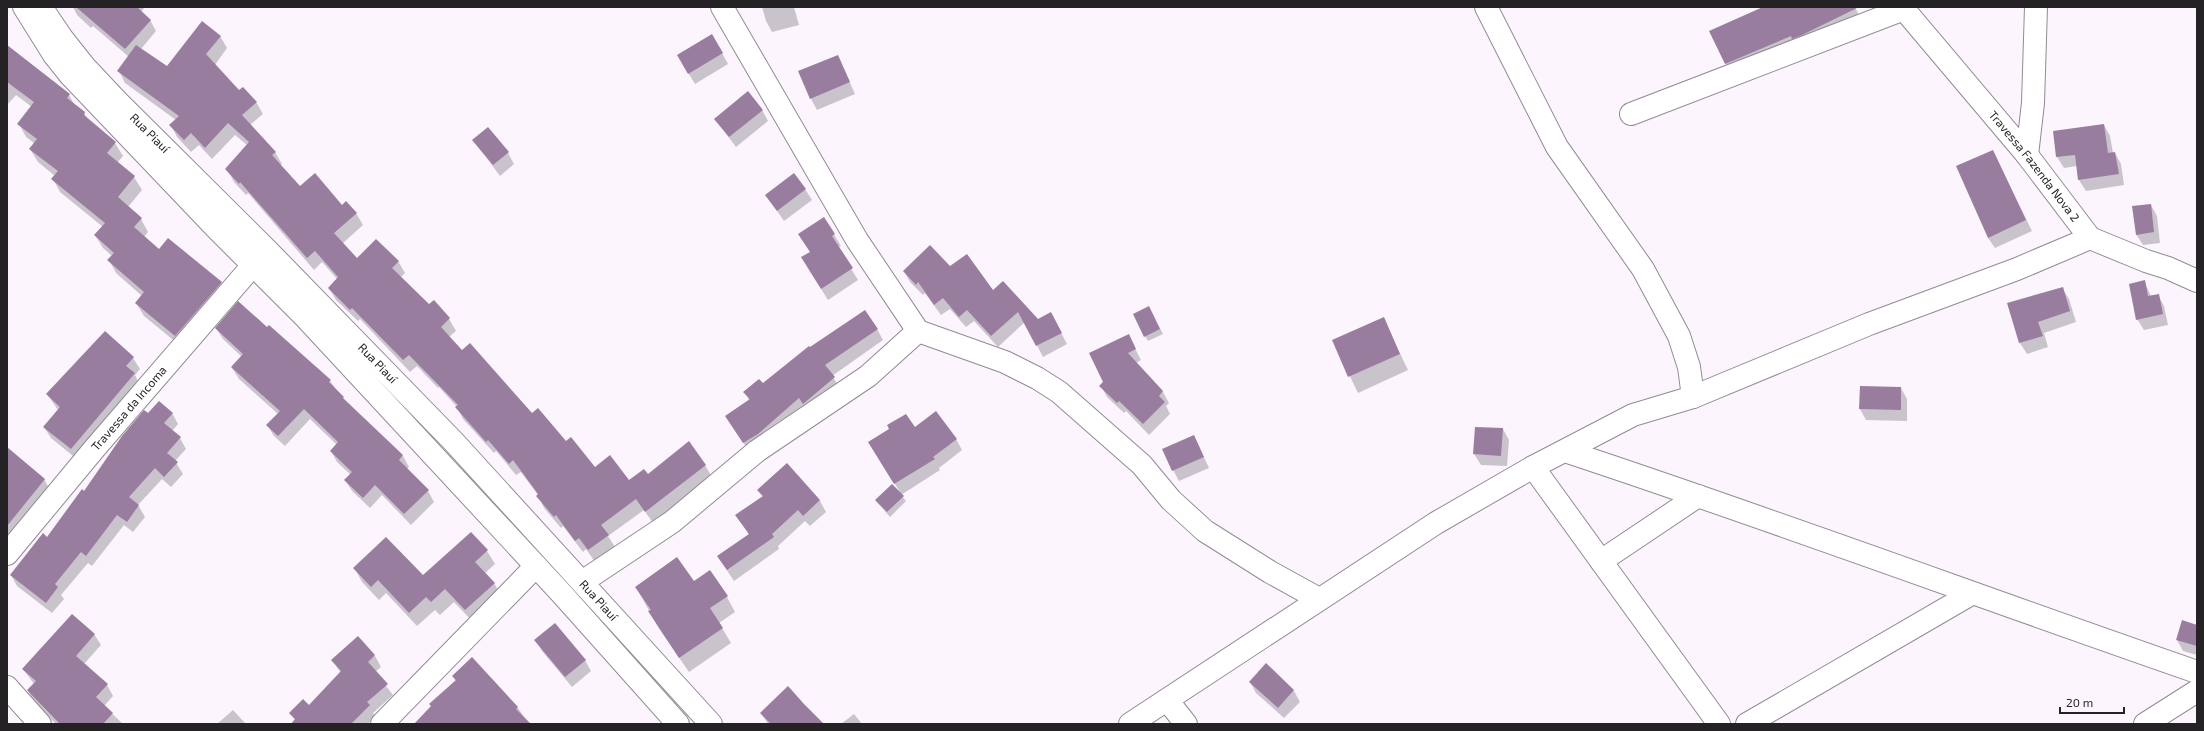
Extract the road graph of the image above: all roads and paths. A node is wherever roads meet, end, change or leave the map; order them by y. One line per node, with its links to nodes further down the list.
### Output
1 (24, 7): 10 (street, Rua Piauí)
2 (41, 7): 20 (street, Rua Piauí)
3 (722, 7): 12 (street)
4 (1486, 7): 13 (street)
5 (2036, 7): 8 (street)
6 (1903, 8): 7 (street); 8 (street, Travessa Fazenda Nova 2)
7 (1631, 114)
8 (2027, 155): 9 (street, Travessa Fazenda Nova 2)
9 (2090, 238): 11 (street); 13 (street)
10 (254, 264): 17 (street, Travessa da Incoma); 19 (street, Rua Piauí)
11 (2197, 281)
12 (918, 331): 20 (street); 22 (street)
13 (1693, 397): 14 (street)
14 (1565, 450): 15 (street); 16 (street)
15 (1533, 467): 18 (street); 22 (street)
16 (1698, 496): 18 (street); 21 (street)
17 (7, 554)
18 (1601, 560): 33 (street)
19 (536, 566): 28 (street); 29 (street, Rua Piauí)
20 (582, 582): 30 (street, Rua Piauí)
21 (1970, 594): 23 (street); 34 (street)
22 (1319, 599): 26 (street)
23 (2197, 672)
24 (7, 687): 27 (street)
25 (2197, 691): 35 (street)
26 (1167, 700): 31 (street); 32 (street)
27 (40, 724)
28 (382, 724)
29 (678, 724)
30 (711, 724)
31 (1130, 724)
32 (1186, 724)
33 (1719, 724)
34 (1747, 724)
35 (2145, 724)

